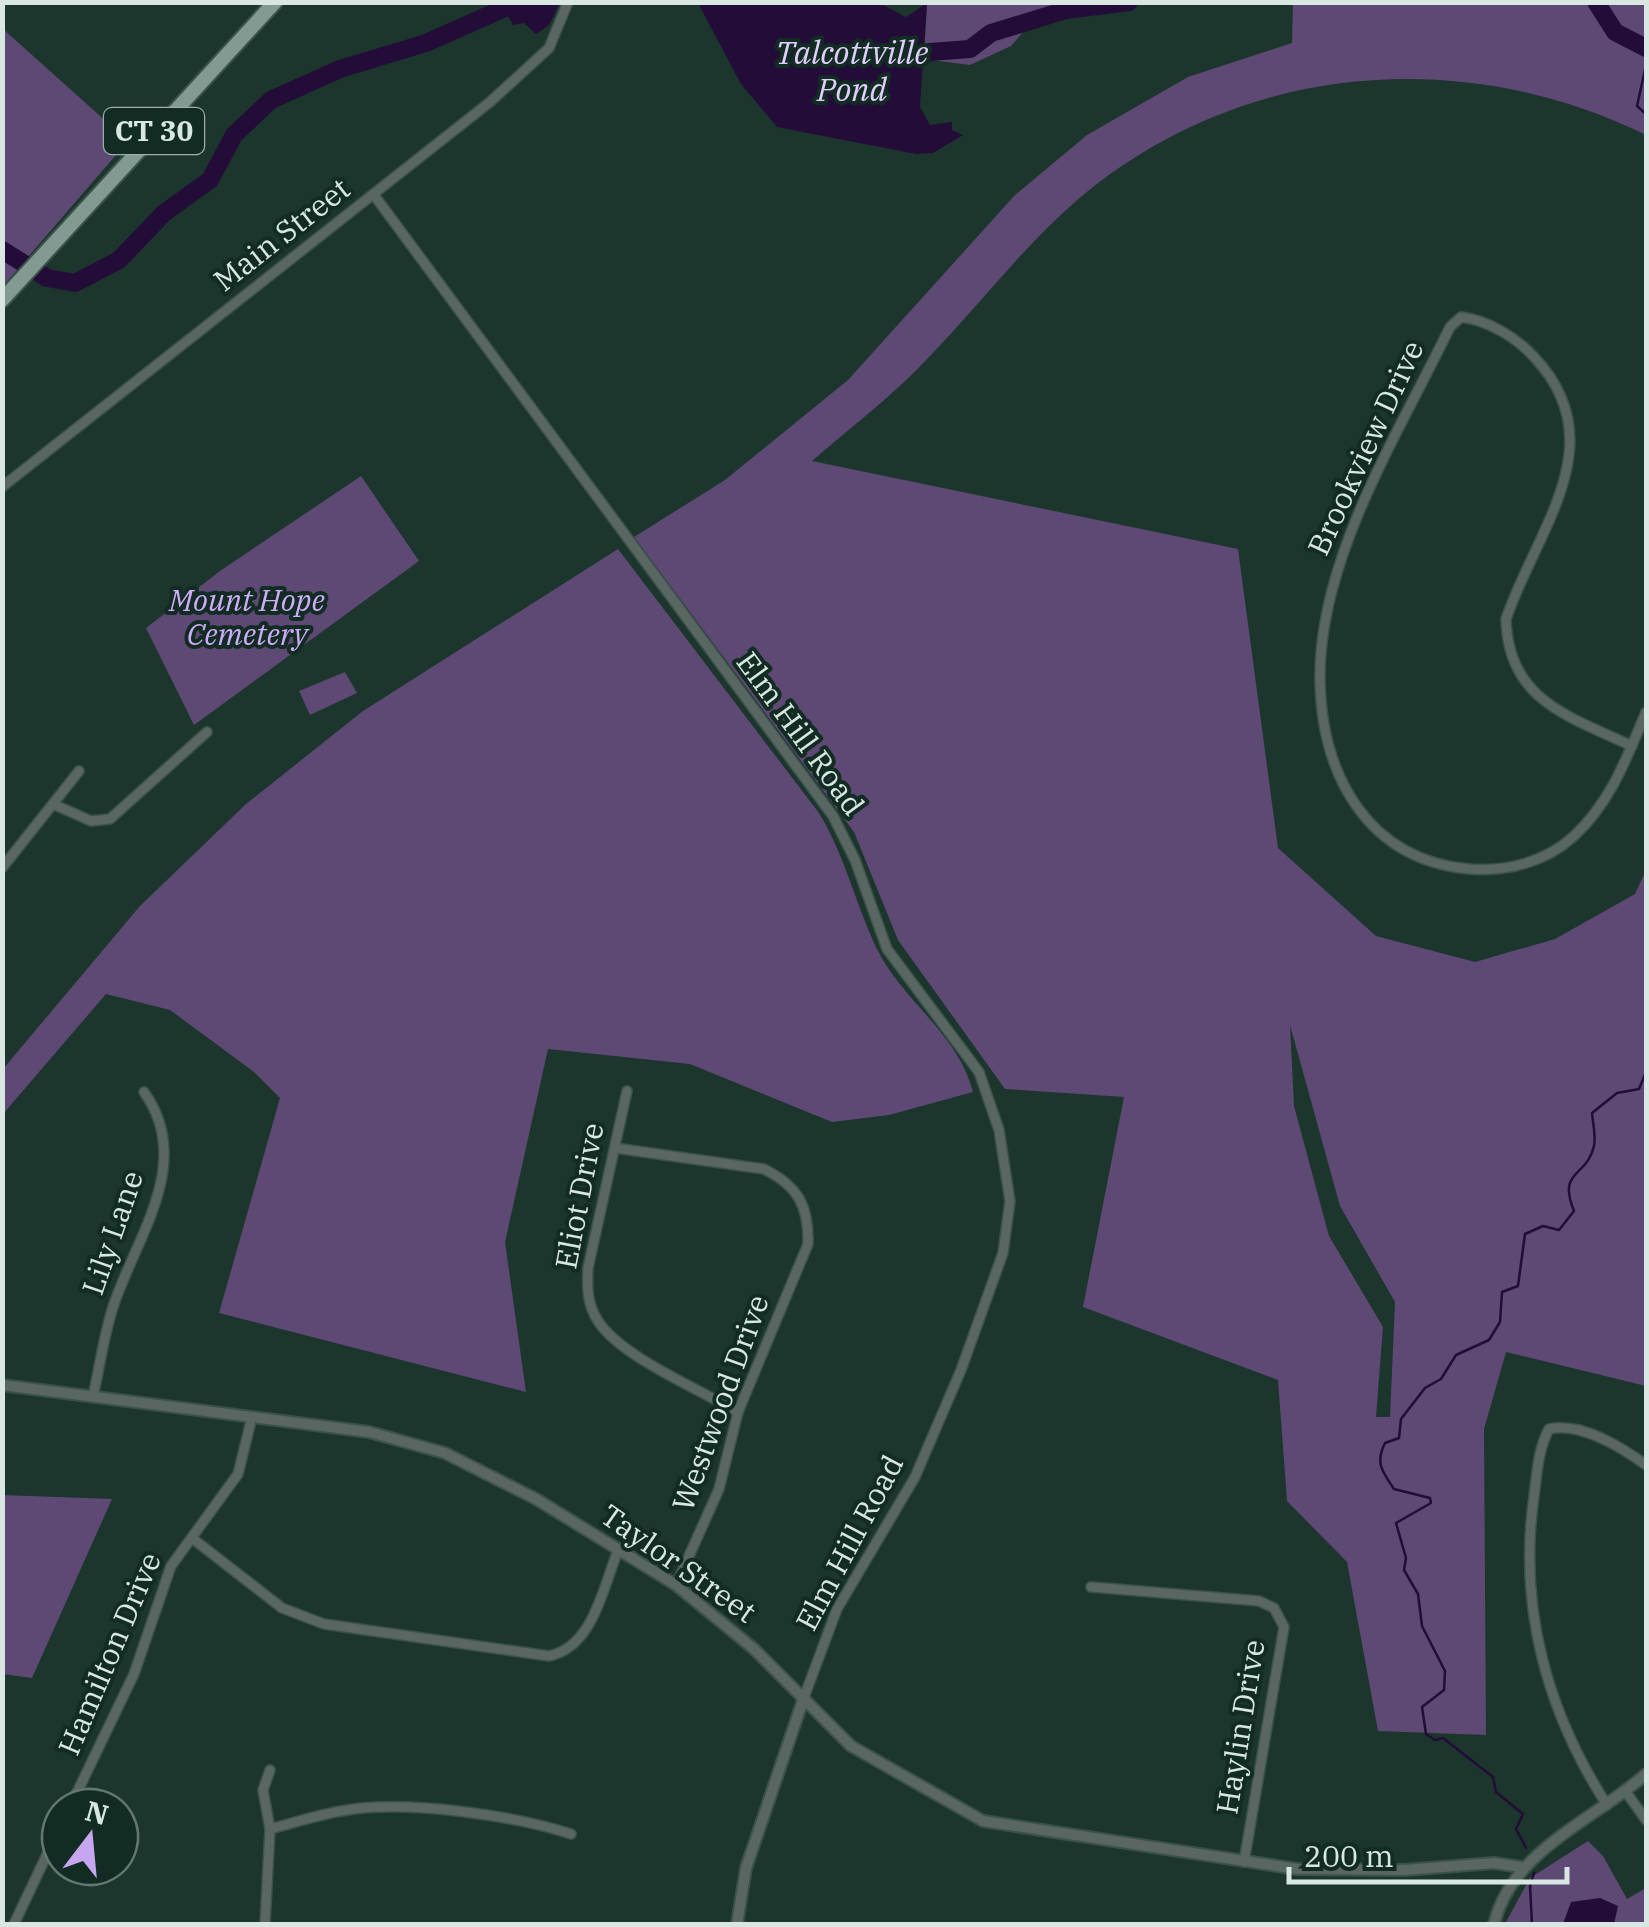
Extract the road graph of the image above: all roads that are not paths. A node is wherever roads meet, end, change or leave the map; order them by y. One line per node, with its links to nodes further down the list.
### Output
1 (275, 2): 4 (main road, CT 30)
2 (568, 2): 3 (street, Main Street)
3 (374, 194): 5 (street, Main Street); 24 (street, Elm Hill Road)
4 (2, 300)
5 (2, 487)
6 (1646, 712): 8 (street, Brookview Drive)
7 (207, 732): 10 (street)
8 (1632, 746): 8 (street, Brookview Drive)
9 (79, 771): 10 (street)
10 (55, 804): 11 (street)
11 (2, 868)
12 (627, 1091): 14 (street, Eliot Drive)
13 (144, 1092): 16 (street, Lily Lane)
14 (615, 1148): 17 (street, Eliot Drive); 17 (street, Westwood Drive)
15 (2, 1385): 16 (street, Taylor Street)
16 (94, 1396): 18 (street, Taylor Street)
17 (738, 1412): 22 (street, Westwood Drive)
18 (252, 1417): 20 (street, Hamilton Drive); 21 (street, Taylor Street)
19 (1646, 1466): 29 (street)
20 (192, 1538): 21 (street); 27 (street, Hamilton Drive)
21 (619, 1548): 22 (street, Taylor Street)
22 (676, 1585): 24 (street, Taylor Street)
23 (1091, 1587): 33 (street, Haylin Drive)
24 (804, 1700): 33 (street, Taylor Street); 38 (street, Elm Hill Road)
25 (270, 1770): 31 (street)
26 (1646, 1774): 28 (street)
27 (80, 1787)
28 (1626, 1792): 29 (street); 30 (street)
29 (1607, 1804): 34 (street)
30 (1646, 1820)
31 (270, 1830): 32 (street); 37 (street)
32 (572, 1834)
33 (1244, 1862): 34 (street, Taylor Street)
34 (1521, 1867): 39 (street)
35 (40, 1870): 36 (street)
36 (14, 1924)
37 (264, 1924)
38 (737, 1924)
39 (1494, 1924)

